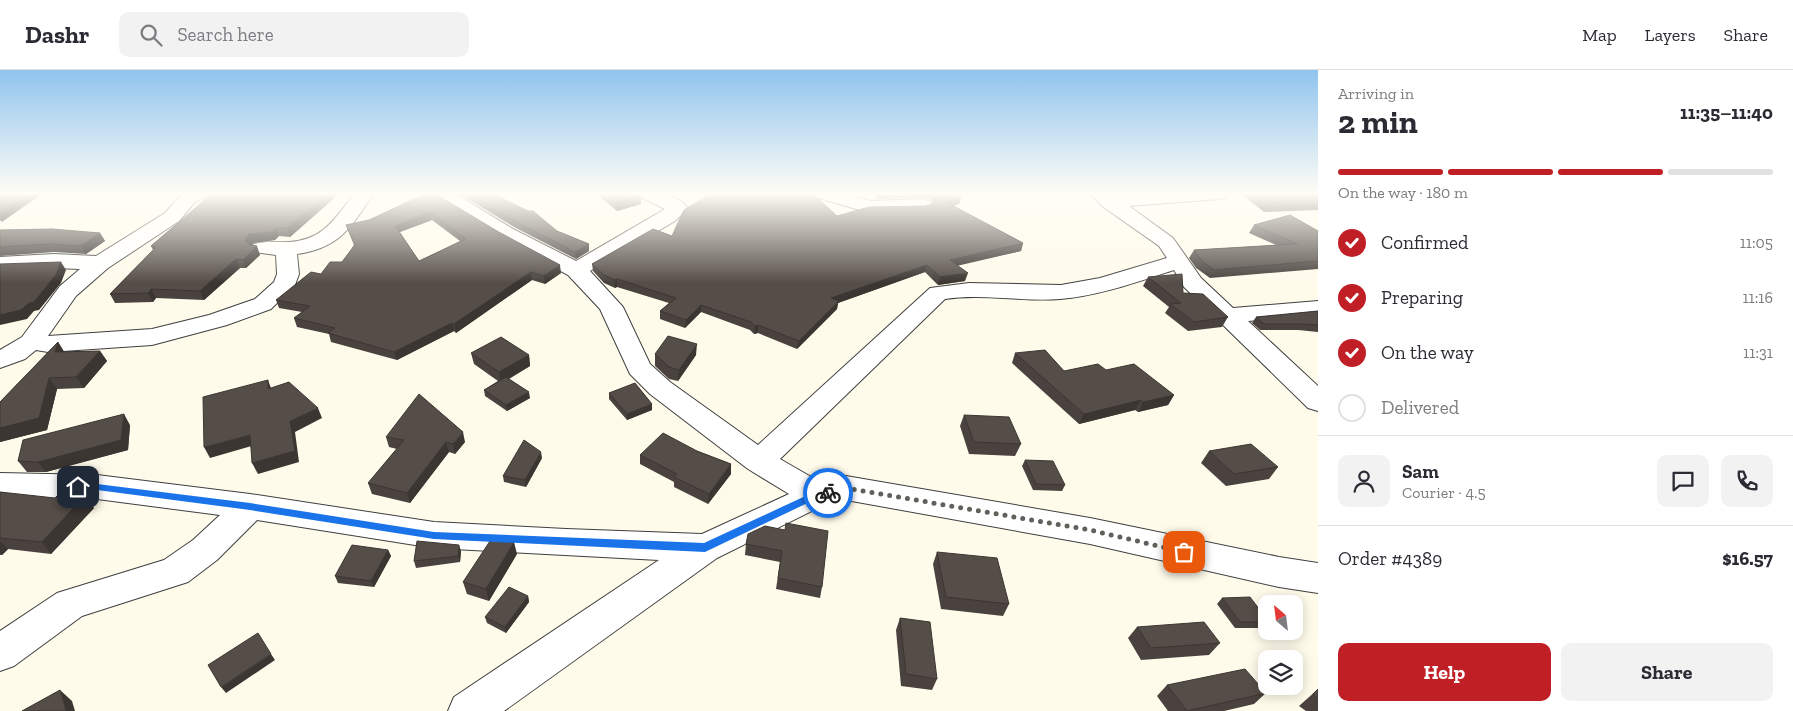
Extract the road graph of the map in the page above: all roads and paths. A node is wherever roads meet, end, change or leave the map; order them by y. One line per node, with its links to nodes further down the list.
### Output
1 (163, 223): 9 (street)
2 (340, 223): 7 (street)
3 (490, 223): 11 (street)
4 (658, 223): 11 (street)
5 (1139, 223): 8 (street)
6 (261, 248): 7 (street)
7 (286, 249): 14 (street)
8 (1180, 261): 13 (street); 17 (street)
9 (100, 263): 10 (street); 14 (street)
10 (0, 264)
11 (576, 270): 17 (street)
12 (1318, 308): 13 (street)
13 (1226, 316): 16 (street)
14 (31, 342): 15 (street)
15 (0, 360)
16 (1318, 402)
17 (759, 461): 19 (street)
18 (0, 486): 20 (street)
19 (816, 496): 21 (street); 22 (street)
20 (250, 506): 21 (street); 23 (street)
21 (705, 548): 24 (street)
22 (1318, 578)
23 (0, 653)
24 (469, 711)

